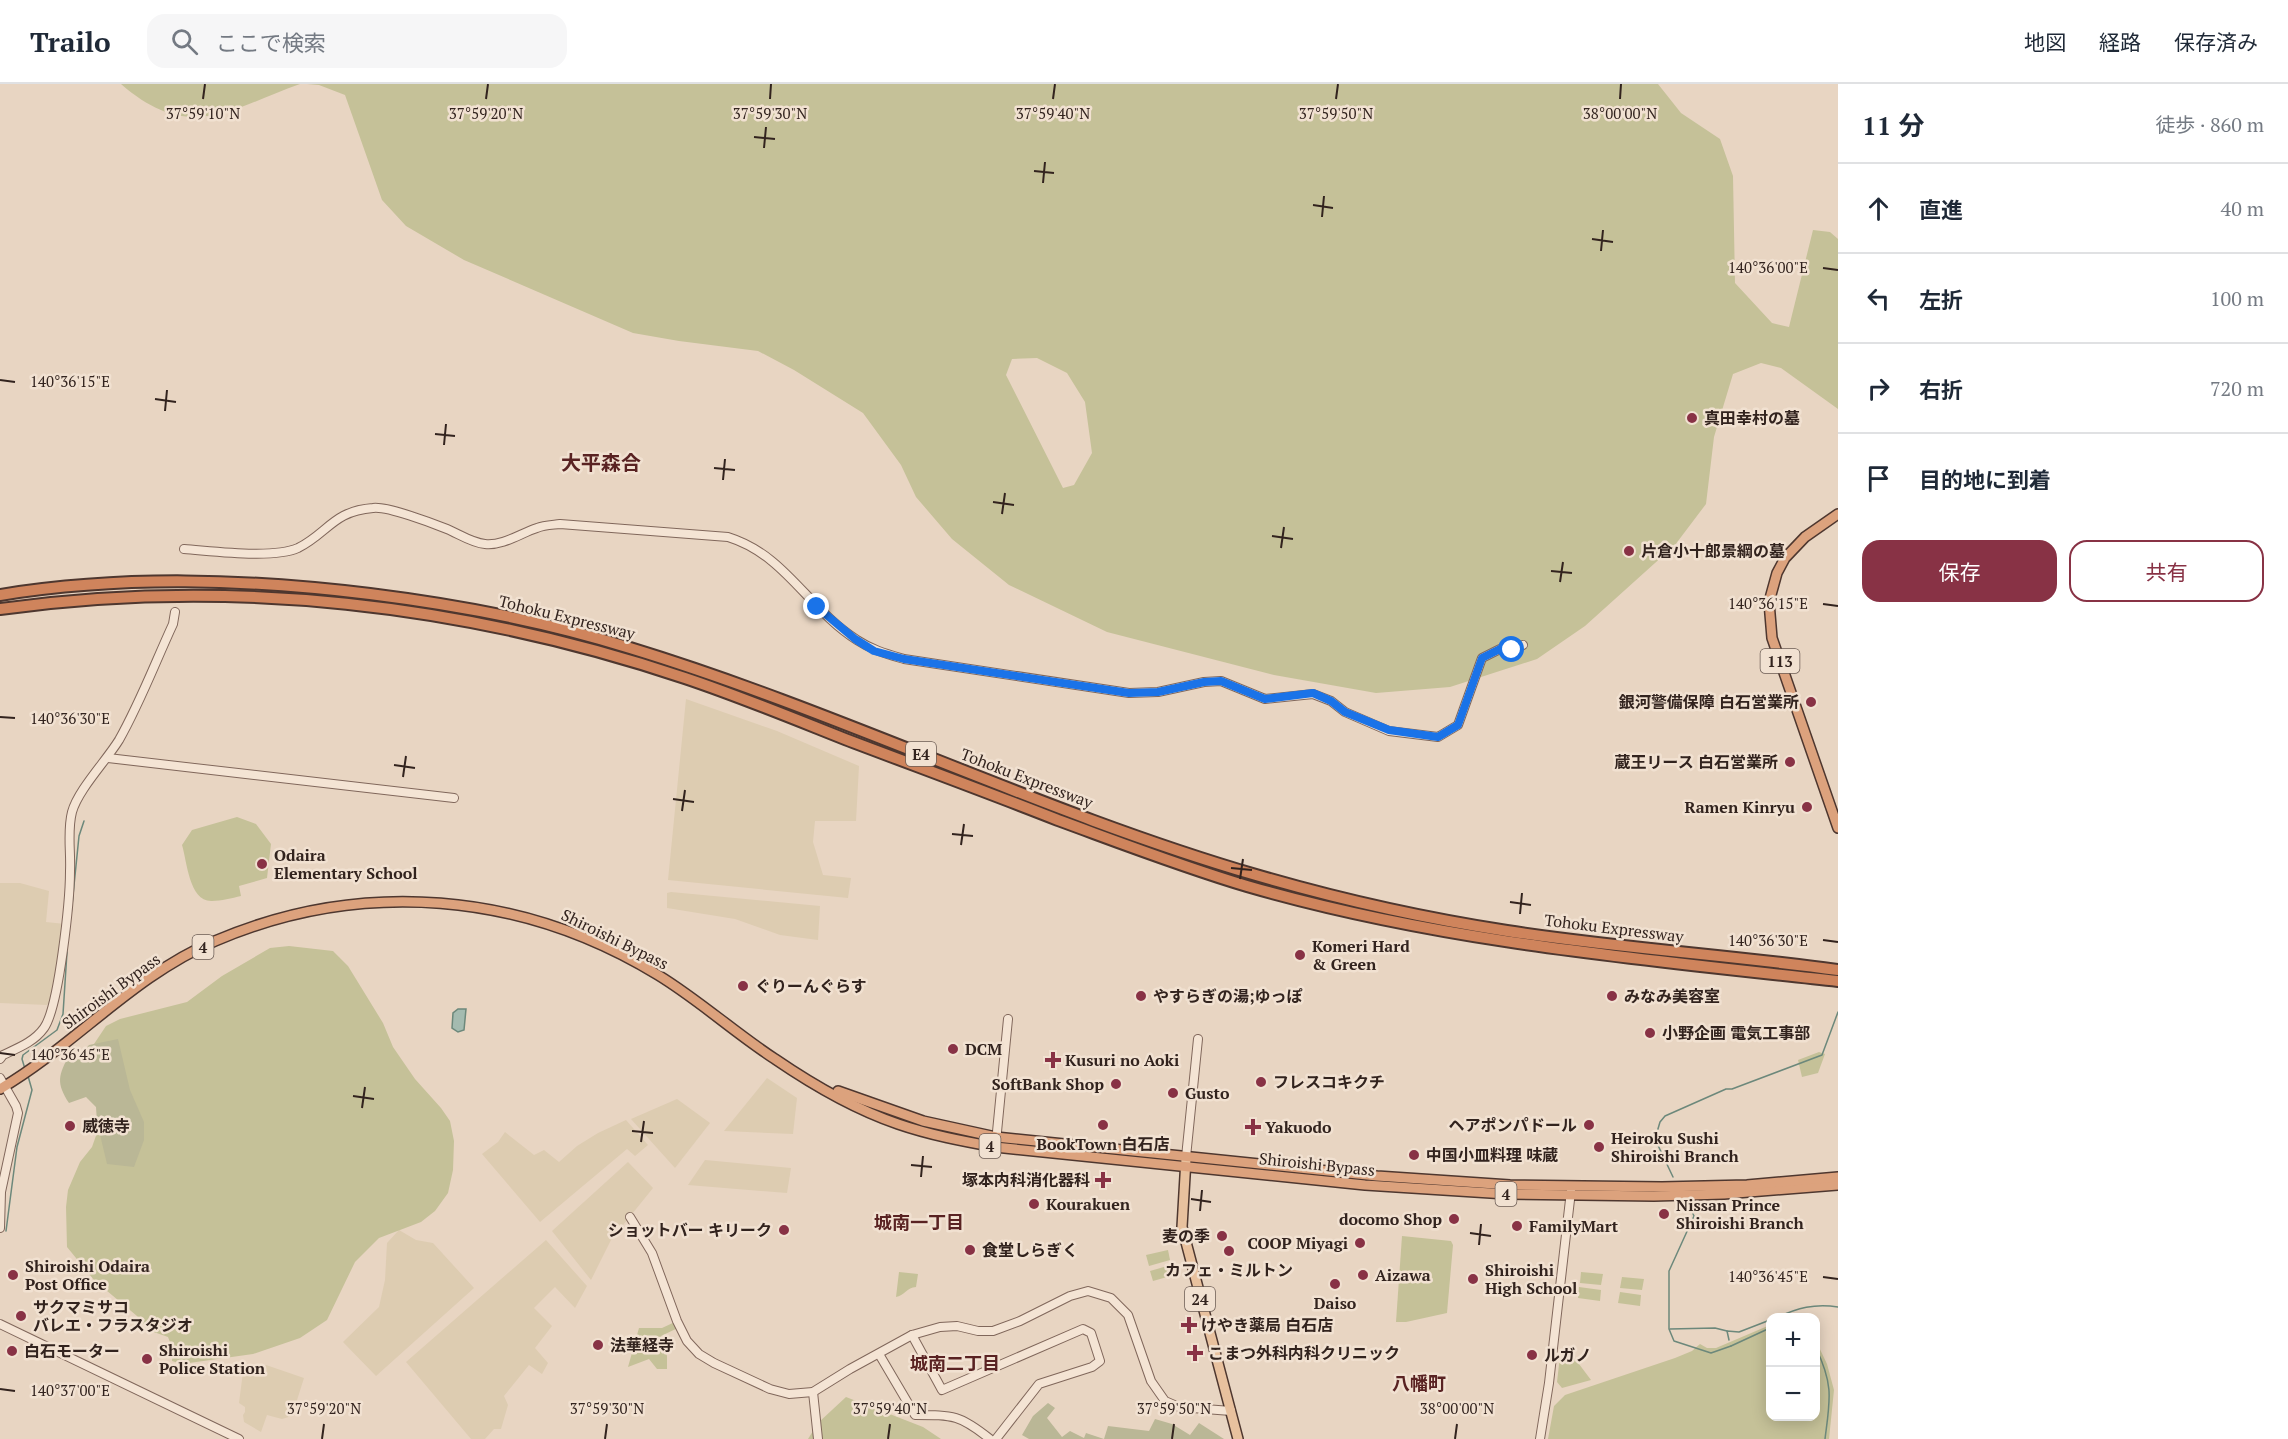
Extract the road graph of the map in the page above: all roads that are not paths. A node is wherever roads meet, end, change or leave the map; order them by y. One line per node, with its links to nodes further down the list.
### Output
1 (1838, 514): 9 (highway, 113)
2 (184, 549): 6 (street)
3 (0, 595): 10 (highway, Tohoku Expressway / E4)
4 (0, 609): 11 (highway, Tohoku Expressway / E4)
5 (175, 612): 7 (street)
6 (1523, 645)
7 (108, 758): 8 (street); 14 (street)
8 (454, 798)
9 (1838, 828)
10 (1838, 970)
11 (1838, 981)
12 (1008, 1019): 16 (street)
13 (1198, 1039): 17 (street)
14 (0, 1059)
15 (1, 1084): 16 (highway, Shiroishi Bypass / 4); 23 (street)
16 (996, 1142): 17 (highway, Shiroishi Bypass / 4)
17 (1186, 1161): 20 (highway, Shiroishi Bypass / 4); 21 (highway, Shiroishi Bypass / 4); 28 (main road, 24)
18 (1838, 1177): 19 (highway, Shiroishi Bypass / 4)
19 (1831, 1183): 20 (highway, Shiroishi Bypass / 4); 21 (highway, Shiroishi Bypass / 4)
20 (1572, 1186): 21 (street)
21 (1570, 1197): 34 (street)
22 (630, 1217): 27 (street)
23 (0, 1228)
24 (0, 1324): 29 (street)
25 (912, 1335): 26 (street); 28 (street); 32 (street)
26 (879, 1354): 27 (street); 31 (street)
27 (813, 1392): 30 (street)
28 (1231, 1411): 33 (main road, 24)
29 (239, 1439)
30 (818, 1439)
31 (990, 1439)
32 (996, 1439)
33 (1238, 1439)
34 (1540, 1439)

